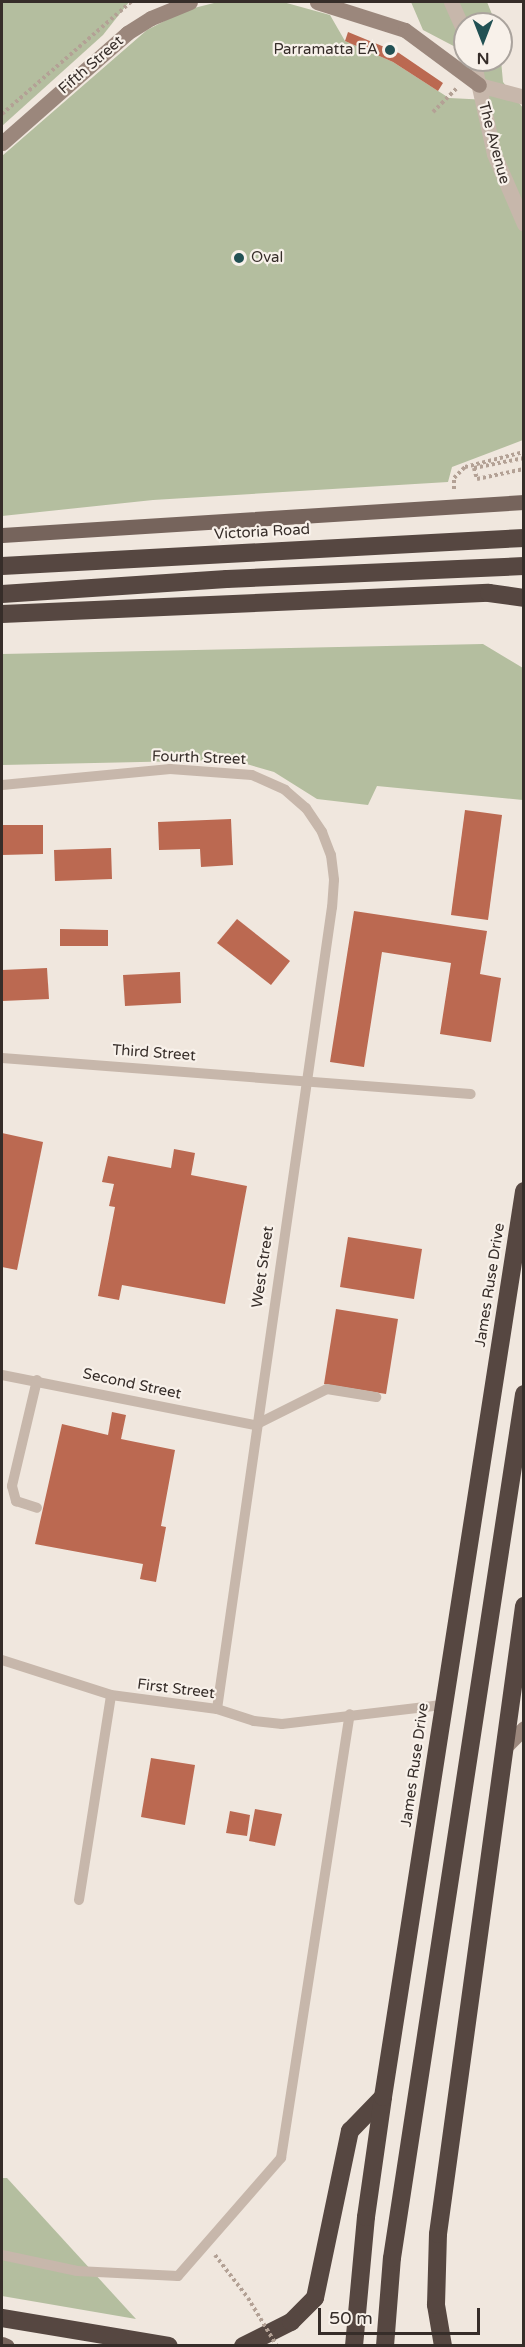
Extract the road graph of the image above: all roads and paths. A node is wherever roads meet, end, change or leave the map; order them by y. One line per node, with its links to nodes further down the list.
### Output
1 (131, 2): 9 (path)
2 (190, 2): 10 (street, Fifth Street)
3 (317, 2): 6 (street)
4 (476, 72): 6 (street, The Avenue)
5 (454, 81): 8 (path)
6 (479, 85): 7 (street); 11 (street, The Avenue)
7 (524, 97)
8 (433, 112)
9 (2, 114)
10 (2, 143)
11 (524, 224)
12 (524, 452): 15 (path)
13 (524, 458): 14 (path)
14 (524, 469)
15 (454, 490)
16 (524, 502): 17 (main road)
17 (2, 535)
18 (516, 538): 19 (highway, Victoria Road)
19 (2, 566)
20 (518, 566): 21 (highway)
21 (2, 594)
22 (524, 598): 23 (highway)
23 (2, 614)
24 (2, 785): 25 (lane, Fourth Street)
25 (322, 832): 27 (lane, West Street)
26 (2, 1058): 27 (lane, Third Street)
27 (305, 1081): 28 (lane, Third Street); 34 (lane, West Street)
28 (471, 1094)
29 (524, 1191): 40 (highway, James Ruse Drive)
30 (2, 1375): 31 (lane, Second Street)
31 (37, 1380): 34 (lane, Second Street); 35 (lane)
32 (524, 1394): 57 (highway)
33 (376, 1397): 34 (lane)
34 (255, 1425): 41 (lane, West Street)
35 (37, 1508)
36 (524, 1606): 39 (highway)
37 (2, 1660): 38 (lane, First Street)
38 (111, 1695): 41 (lane, First Street); 46 (lane)
39 (511, 1695): 43 (street); 45 (highway)
40 (442, 1705): 42 (lane, First Street); 47 (highway, James Ruse Drive)
41 (217, 1709): 42 (lane, First Street)
42 (350, 1714): 48 (lane)
43 (524, 1717)
44 (524, 1728): 45 (street)
45 (504, 1748): 58 (highway)
46 (79, 1900)
47 (383, 2097): 54 (highway); 56 (highway, James Ruse Drive)
48 (206, 2244): 49 (lane); 55 (path, bridge)
49 (2, 2255)
50 (2, 2318): 53 (highway)
51 (2, 2344): 52 (main road)
52 (7, 2346)
53 (169, 2346)
54 (243, 2346)
55 (277, 2346)
56 (354, 2346)
57 (385, 2346)
58 (443, 2346)

